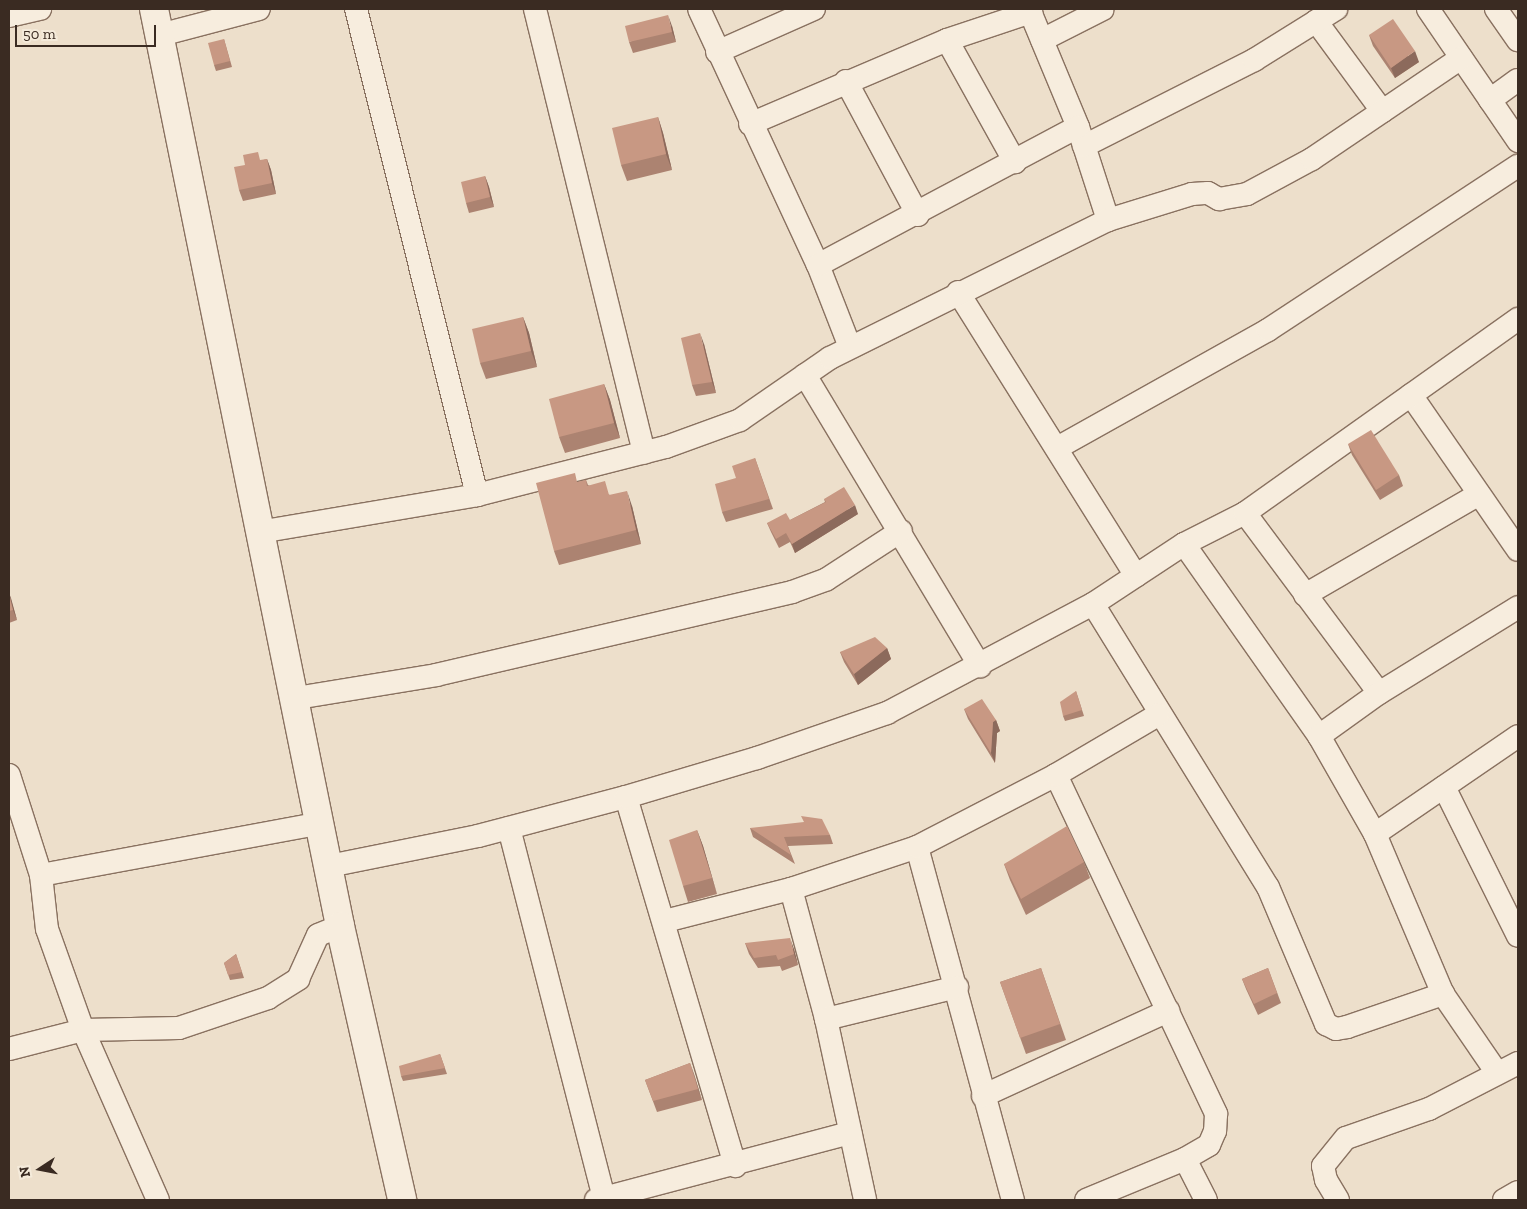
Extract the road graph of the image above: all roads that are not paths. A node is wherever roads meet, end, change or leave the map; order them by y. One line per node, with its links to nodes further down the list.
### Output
1 (40, 9): 12 (street)
2 (259, 9): 14 (street)
3 (356, 9): 40 (street)
4 (534, 9): 38 (street)
5 (699, 9): 18 (street)
6 (814, 9): 18 (street)
7 (1103, 9): 16 (street)
8 (1336, 9): 13 (street)
9 (1428, 9): 19 (street)
10 (1496, 9): 17 (street)
11 (1030, 10): 15 (street); 16 (street)
12 (9, 16)
13 (1316, 21): 23 (street); 25 (street)
14 (157, 22): 43 (street)
15 (947, 40): 21 (street); 27 (street)
16 (1042, 40): 25 (street)
17 (1518, 40)
18 (717, 52): 24 (street)
19 (1461, 58): 22 (street); 23 (street)
20 (1518, 80): 22 (street)
21 (846, 81): 24 (street); 29 (street)
22 (1490, 100): 26 (street)
23 (1382, 111): 30 (street)
24 (750, 124): 31 (street)
25 (1081, 136): 27 (street); 30 (street)
26 (1518, 141)
27 (1015, 162): 29 (street)
28 (1518, 166): 37 (street)
29 (918, 214): 31 (street)
30 (1108, 220): 32 (street)
31 (818, 265): 34 (street)
32 (958, 292): 34 (street); 37 (street)
33 (1517, 323): 36 (street)
34 (850, 347): 35 (street)
35 (805, 375): 38 (street); 42 (street)
36 (1411, 395): 39 (street); 41 (street)
37 (1057, 448): 46 (street)
38 (644, 453): 40 (street)
39 (1479, 494): 45 (street); 47 (street)
40 (478, 495): 43 (street)
41 (1245, 513): 44 (street); 47 (street)
42 (901, 531): 50 (street); 52 (street)
43 (259, 532): 52 (street)
44 (1184, 544): 46 (street); 54 (street)
45 (1518, 550)
46 (1136, 576): 48 (street)
47 (1305, 595): 51 (street)
48 (1093, 604): 50 (street); 53 (street)
49 (1518, 607): 51 (street)
50 (980, 666): 59 (street)
51 (1379, 693): 54 (street)
52 (296, 698): 60 (street)
53 (1158, 715): 57 (street); 71 (street)
54 (1319, 736): 62 (street)
55 (1518, 736): 58 (street)
56 (9, 775): 65 (street)
57 (1056, 775): 63 (street); 72 (street)
58 (1444, 787): 62 (street); 69 (street)
59 (626, 797): 61 (street); 67 (street)
60 (321, 823): 64 (street); 65 (street)
61 (509, 828): 64 (street); 83 (street)
62 (1376, 834): 71 (street)
63 (917, 847): 66 (street); 70 (street)
64 (329, 866): 68 (street)
65 (41, 875): 74 (street)
66 (792, 890): 67 (street); 73 (street)
67 (665, 921): 81 (street)
68 (340, 926): 74 (street); 85 (street)
69 (1518, 936)
70 (957, 987): 73 (street); 78 (street)
71 (1443, 994): 77 (street)
72 (1168, 1010): 78 (street); 80 (street)
73 (826, 1020): 79 (street)
74 (83, 1030): 75 (street); 84 (street)
75 (9, 1049)
76 (1518, 1064): 77 (street)
77 (1497, 1073): 90 (street)
78 (983, 1096): 87 (street)
79 (850, 1133): 81 (street); 86 (street)
80 (1185, 1159): 88 (street); 89 (street)
81 (735, 1166): 83 (street)
82 (1518, 1192): 91 (street)
83 (600, 1199)
84 (158, 1200)
85 (402, 1200)
86 (865, 1200)
87 (1013, 1200)
88 (1086, 1200)
89 (1206, 1200)
90 (1338, 1200)
91 (1504, 1200)

